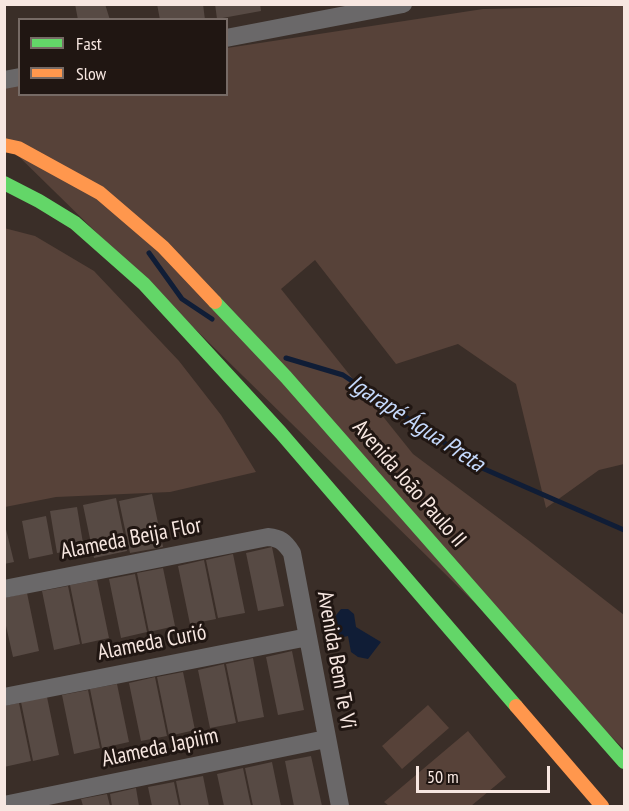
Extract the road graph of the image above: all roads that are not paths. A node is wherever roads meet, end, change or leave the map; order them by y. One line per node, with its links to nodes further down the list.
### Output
1 (403, 4): 2 (street)
2 (228, 38)
3 (4, 145): 10 (main road, Avenida João Paulo II)
4 (4, 183): 13 (main road)
5 (268, 537): 6 (street, Alameda Beija Flor); 7 (street, Avenida Bem Te Vi)
6 (4, 589)
7 (308, 637): 8 (street, Alameda Curió); 9 (street, Avenida Bem Te Vi)
8 (4, 697)
9 (326, 739): 11 (street, Alameda Japiim); 12 (street, Avenida Bem Te Vi)
10 (624, 762)
11 (4, 805)
12 (339, 807)
13 (602, 807)

